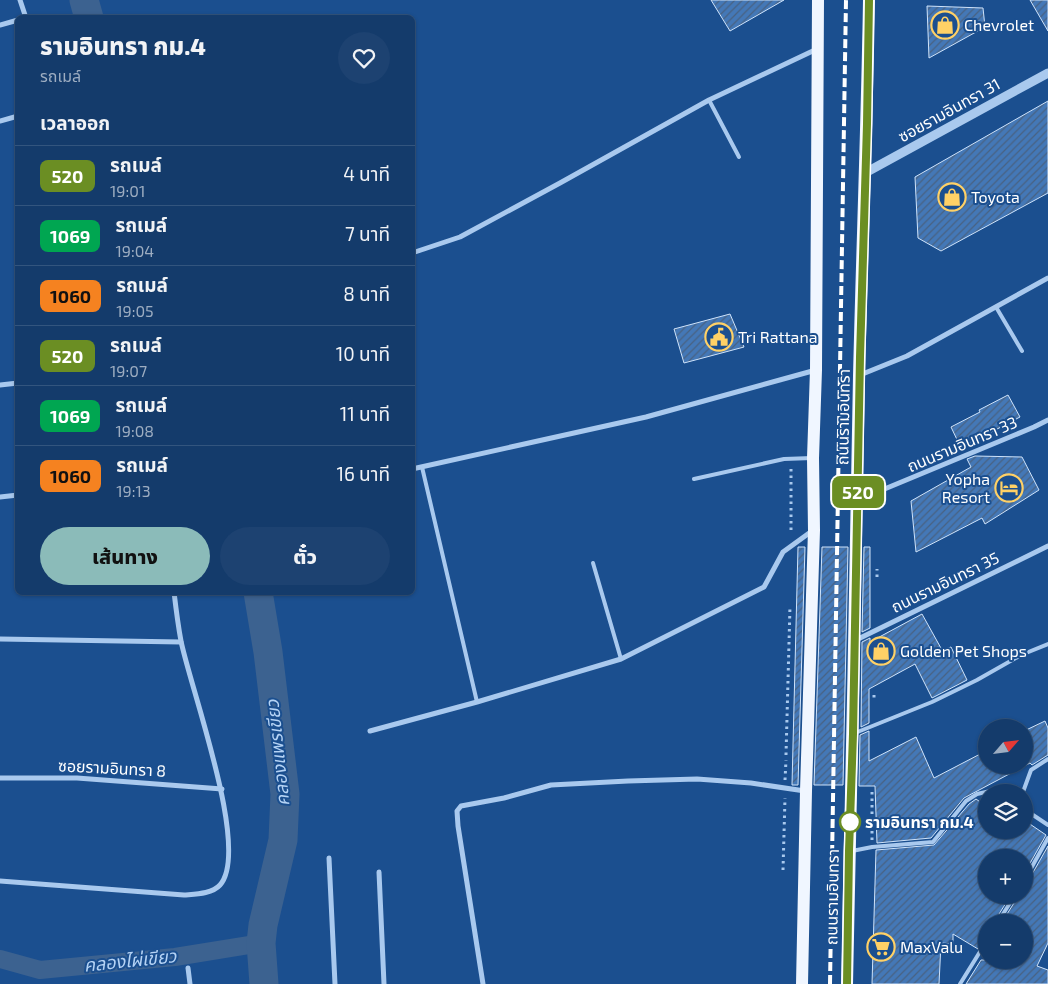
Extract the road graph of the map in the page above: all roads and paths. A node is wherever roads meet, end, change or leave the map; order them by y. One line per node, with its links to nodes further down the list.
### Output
1 (20, 0): 4 (street)
2 (818, 0): 7 (main road, ถนนรามอินทรา)
3 (869, 0): 13 (main road, ถนนรามอินทรา)
4 (24, 15)
5 (15, 21): 6 (street)
6 (0, 25)
7 (818, 48): 9 (street); 18 (main road, ถนนรามอินทรา)
8 (1048, 73): 13 (street, ซอยรามอินทรา 31)
9 (709, 100): 12 (lane); 14 (street)
10 (15, 117): 11 (street)
11 (0, 121)
12 (740, 157)
13 (865, 173): 19 (main road, ถนนรามอินทรา)
14 (415, 252)
15 (1048, 278): 16 (street)
16 (996, 307): 17 (lane); 19 (street)
17 (1022, 351)
18 (816, 370): 24 (main road, ถนนรามอินทรา); 25 (street)
19 (859, 375): 30 (main road, ถนนรามอินทรา)
20 (15, 383): 21 (street)
21 (0, 385)
22 (1048, 420): 30 (street, ถนนรามอินทรา 33)
23 (792, 458): 24 (lane); 27 (lane); 31 (path)
24 (813, 458): 32 (main road, ถนนรามอินทรา)
25 (422, 467): 26 (street); 44 (lane)
26 (415, 468)
27 (694, 479)
28 (15, 495): 29 (street)
29 (0, 497)
30 (858, 501): 41 (main road, ถนนรามอินทรา)
31 (791, 530)
32 (814, 530): 43 (street); 53 (main road, ถนนรามอินทรา)
33 (1048, 546): 41 (street, ถนนรามอินทรา 35)
34 (593, 563): 43 (lane)
35 (877, 569): 36 (path)
36 (877, 577)
37 (174, 595): 40 (street)
38 (790, 606): 47 (path)
39 (0, 639): 40 (street)
40 (181, 642): 51 (street)
41 (854, 642): 46 (main road, ถนนรามอินทรา)
42 (1048, 644): 46 (lane)
43 (621, 659): 44 (street)
44 (477, 702): 45 (street)
45 (370, 731)
46 (853, 734): 60 (main road, ถนนรามอินทรา)
47 (786, 755)
48 (1048, 759): 50 (lane)
49 (0, 778): 51 (street, ซอยรามอินทรา 8)
50 (1026, 784)
51 (222, 789): 65 (street)
52 (872, 790): 59 (path)
53 (806, 791): 71 (street); 72 (main road, ถนนรามอินทรา)
54 (785, 793): 63 (path)
55 (978, 794): 59 (lane)
56 (1033, 815): 57 (lane)
57 (1048, 825)
58 (1048, 838): 62 (lane)
59 (872, 847): 60 (lane)
60 (849, 851): 73 (main road, ถนนรามอินทรา)
61 (329, 858): 69 (street)
62 (1033, 865)
63 (783, 870)
64 (379, 872): 70 (street)
65 (0, 881)
66 (978, 955): 74 (lane)
67 (188, 968): 68 (street)
68 (190, 984)
69 (335, 984)
70 (384, 984)
71 (483, 984)
72 (802, 984)
73 (848, 984)
74 (960, 984)

